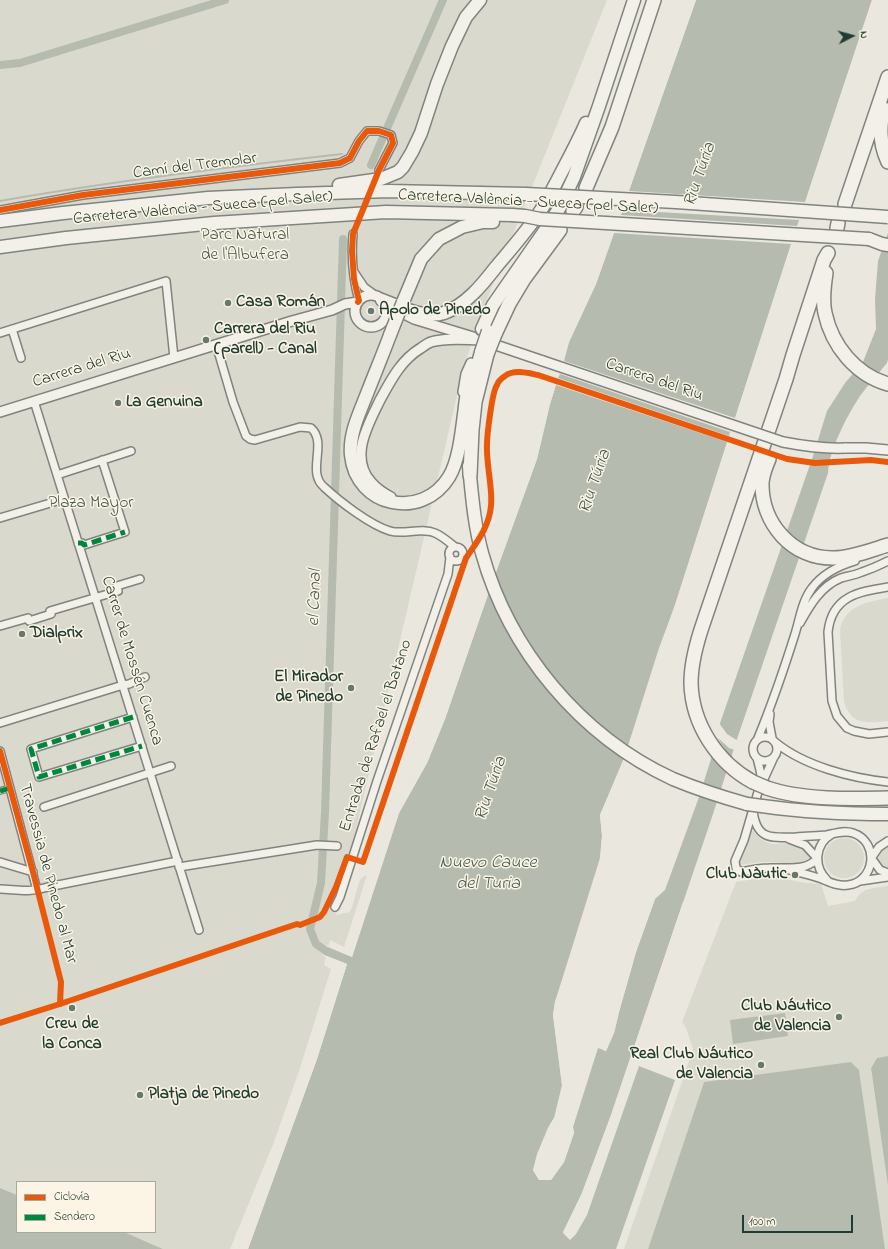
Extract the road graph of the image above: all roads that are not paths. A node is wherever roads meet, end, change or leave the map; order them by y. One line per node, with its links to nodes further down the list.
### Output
1 (480, 0): 10 (highway)
2 (634, 0): 5 (highway)
3 (654, 0): 9 (highway)
4 (888, 77): 11 (highway)
5 (606, 85): 24 (highway); 32 (highway)
6 (888, 97): 7 (highway)
7 (888, 162)
8 (379, 170): 12 (street, Camí del Tremolar)
9 (586, 188)
10 (297, 194): 13 (highway, Carretera València - Sueca (pel Saler), bridge); 15 (highway, Carretera València - Sueca (pel Saler))
11 (845, 204)
12 (0, 210)
13 (888, 217)
14 (510, 219): 18 (highway, Carretera València - Sueca (pel Saler), bridge); 21 (highway, Carretera València - Sueca (pel Saler)); 36 (highway, bridge)
15 (0, 221)
16 (560, 230): 32 (highway)
17 (353, 234): 22 (street)
18 (869, 239): 19 (highway, Carretera València - Sueca (pel Saler)); 20 (highway)
19 (888, 239)
20 (888, 245)
21 (0, 248)
22 (354, 272): 24 (street); 25 (street)
23 (812, 295): 37 (highway); 48 (highway); 71 (highway)
24 (381, 300): 25 (street); 28 (street, Carrera del Riu); 29 (street)
25 (358, 302): 26 (street, Carrera del Riu); 27 (street)
26 (345, 308): 27 (street); 33 (street, Carrera del Riu)
27 (356, 315): 29 (street)
28 (414, 319): 29 (street, Carrera del Riu); 32 (street, Carrera del Riu)
29 (384, 320)
30 (12, 329): 31 (street); 34 (street); 35 (street)
31 (0, 333)
32 (484, 341): 36 (highway); 36 (street); 40 (street, Carrera del Riu, bridge); 44 (highway)
33 (216, 344): 35 (street, Carrera del Riu); 94 (street, Entrada de Rafael el Batano)
34 (21, 358)
35 (174, 358): 38 (street, Carrera del Riu)
36 (471, 363)
37 (885, 383)
38 (34, 401): 39 (street, Carrera del Riu); 43 (street, Carrer de Mossén Cuenca)
39 (0, 412)
40 (888, 450)
41 (131, 451): 42 (street)
42 (102, 460): 43 (street); 47 (street)
43 (57, 474): 45 (street, Carrer de Mossén Cuenca)
44 (470, 475): 76 (highway)
45 (64, 499): 46 (street); 47 (street, Carrer de Mossén Cuenca)
46 (0, 518)
47 (78, 544): 53 (street, Carrer de Mossén Cuenca)
48 (888, 545)
49 (888, 550): 55 (street)
50 (888, 561): 55 (street)
51 (140, 579): 53 (street)
52 (888, 587): 61 (street)
53 (95, 598): 54 (street); 57 (street, Carrer de Mossén Cuenca)
54 (0, 626)
55 (795, 632): 58 (street)
56 (145, 677): 57 (street)
57 (122, 685): 59 (street, Carrer de Mossén Cuenca); 60 (street)
58 (770, 706): 62 (street); 63 (street)
59 (133, 718): 64 (street, Carrer de Mossén Cuenca); 64 (street)
60 (0, 723)
61 (888, 732)
62 (758, 738): 63 (street); 67 (street)
63 (773, 740): 66 (street); 70 (street)
64 (142, 746): 69 (street, Carrer de Mossén Cuenca)
65 (0, 751): 72 (street, Travessia de Pinedo al Mar)
66 (774, 757): 67 (street); 71 (street)
67 (757, 758): 71 (street)
68 (170, 766): 69 (street)
69 (150, 772): 75 (street); 85 (street, Carrer de Mossén Cuenca)
70 (888, 782)
71 (761, 784): 74 (highway); 76 (street)
72 (10, 788): 73 (street); 87 (street, Travessia de Pinedo al Mar)
73 (0, 791)
74 (888, 798)
75 (44, 807)
76 (754, 807): 77 (highway); 79 (street); 86 (street)
77 (888, 814)
78 (834, 833): 79 (street); 82 (street); 83 (street)
79 (786, 838): 82 (street)
80 (888, 840): 83 (street)
81 (334, 846): 85 (street)
82 (817, 858): 86 (street); 91 (street)
83 (872, 858): 88 (street); 90 (street)
84 (0, 862): 87 (street)
85 (179, 864): 93 (street); 95 (street, Carrer de Mossén Cuenca)
86 (786, 869): 91 (street)
87 (33, 872): 93 (street, Travessia de Pinedo al Mar)
88 (888, 873)
89 (888, 877): 90 (street)
90 (860, 881): 91 (street)
91 (830, 882)
92 (0, 889): 93 (street)
93 (37, 890)
94 (334, 907)
95 (200, 930)

